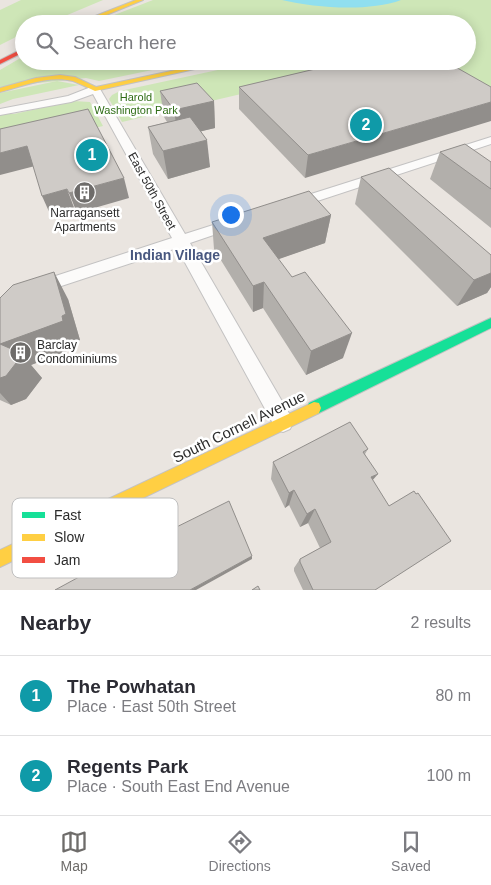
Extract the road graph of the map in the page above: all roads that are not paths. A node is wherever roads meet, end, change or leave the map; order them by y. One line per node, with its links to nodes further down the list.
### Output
1 (118, 0): 3 (main road)
2 (141, 0): 4 (main road)
3 (87, 15)
4 (93, 15)
5 (15, 42): 6 (main road)
6 (0, 49)
7 (15, 54): 8 (main road)
8 (0, 62)
9 (185, 70): 10 (main road)
10 (95, 89): 11 (main road); 12 (street); 18 (street, East 50th Street)
11 (0, 90)
12 (5, 108)
13 (491, 140): 14 (street)
14 (388, 174): 15 (street); 16 (street)
15 (402, 186)
16 (278, 210)
17 (242, 221): 18 (street)
18 (180, 242): 19 (street); 21 (street, East 50th Street)
19 (23, 293)
20 (491, 323): 21 (main road, South Cornell Avenue)
21 (284, 422): 22 (main road, South Cornell Avenue)
22 (128, 498)
23 (12, 554): 24 (main road, South Cornell Avenue)
24 (0, 560)

